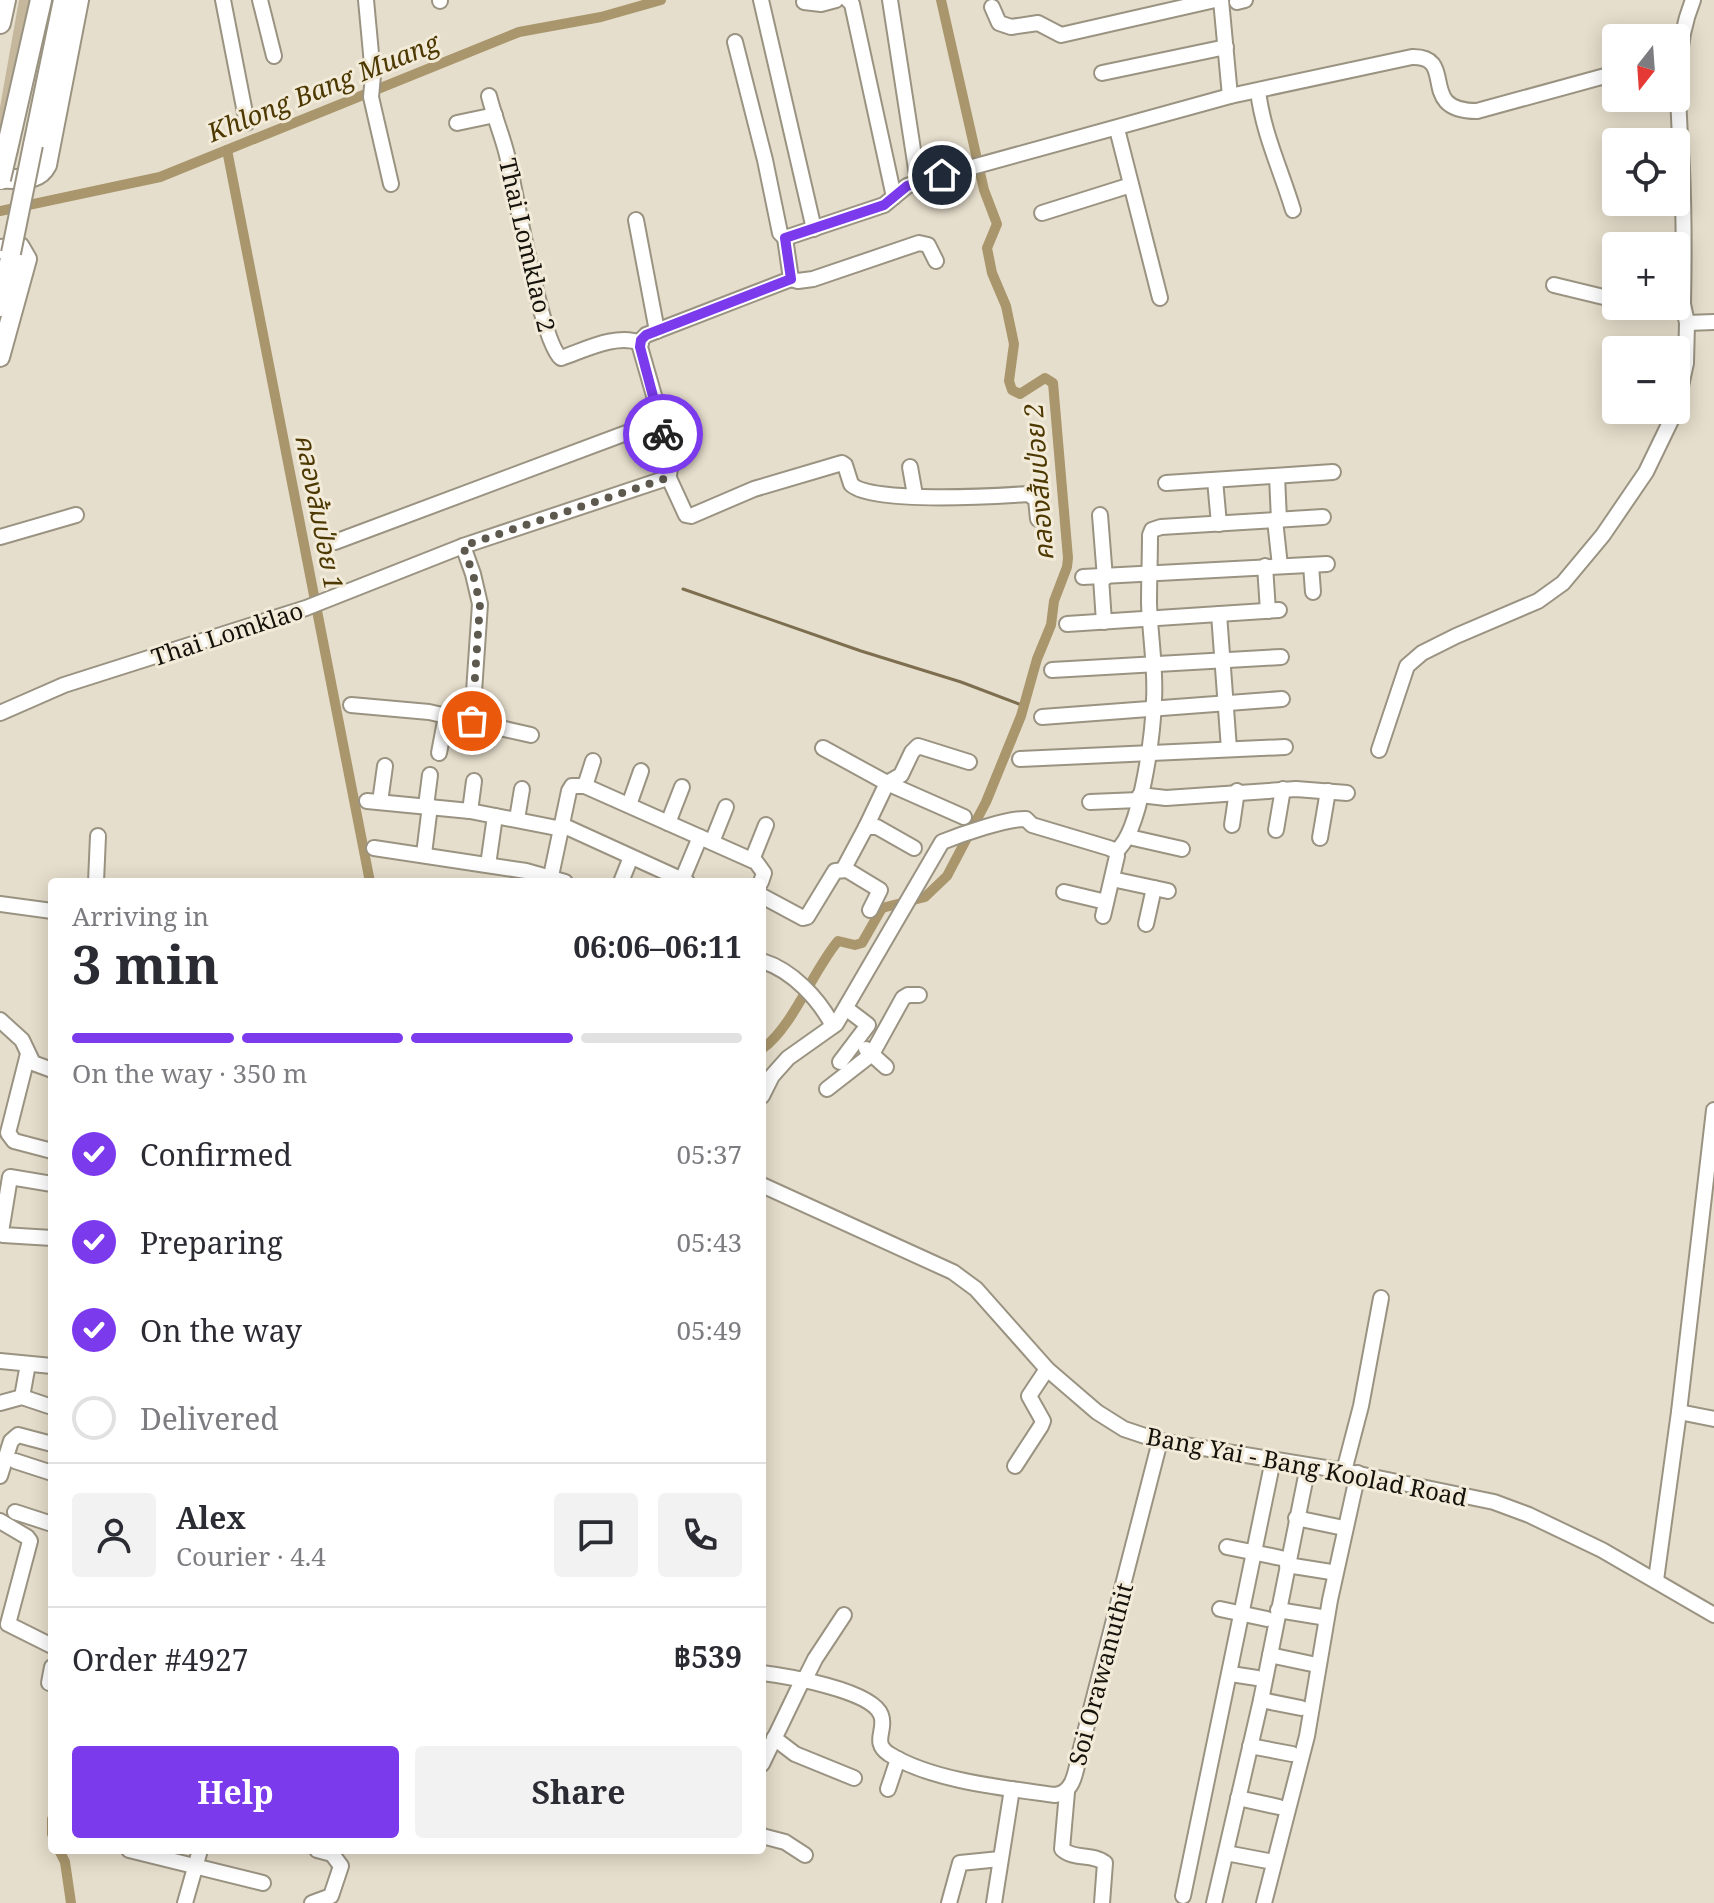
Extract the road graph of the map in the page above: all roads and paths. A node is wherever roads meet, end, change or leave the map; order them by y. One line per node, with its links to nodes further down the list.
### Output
1 (5, 0): 16 (highway)
2 (41, 0): 31 (highway, bridge)
3 (63, 0): 42 (main road, bridge)
4 (79, 0): 31 (main road)
5 (223, 0): 28 (street)
6 (260, 0): 20 (street)
7 (366, 0): 33 (street)
8 (761, 0): 39 (street)
9 (836, 0): 14 (street)
10 (848, 0): 35 (street)
11 (890, 0): 32 (street)
12 (1218, 0): 15 (street); 19 (street)
13 (1693, 0): 17 (street)
14 (804, 2)
15 (992, 7)
16 (0, 23)
17 (1684, 24)
18 (735, 42): 41 (street)
19 (1226, 47): 21 (street); 25 (street)
20 (274, 56)
21 (1102, 73)
22 (1602, 77): 23 (street)
23 (1258, 91): 25 (street); 36 (street)
24 (489, 96): 27 (street, Thai Lomklao 2)
25 (1230, 96): 30 (street)
26 (1679, 112): 40 (street)
27 (495, 115): 29 (street); 54 (street, Thai Lomklao 2)
28 (247, 123)
29 (457, 123)
30 (1117, 129): 32 (street); 34 (street)
31 (0, 179)
32 (918, 182): 35 (street)
33 (391, 184)
34 (1131, 185): 37 (street); 47 (street)
35 (894, 197): 39 (street)
36 (1293, 210)
37 (1042, 213)
38 (636, 220): 52 (street)
39 (814, 229): 41 (street)
40 (1680, 232)
41 (785, 238): 44 (street)
42 (6, 251): 48 (main road); 55 (main road)
43 (936, 261): 44 (street)
44 (791, 279): 52 (street)
45 (1554, 285): 46 (street)
46 (1602, 297)
47 (1160, 298)
48 (0, 307)
49 (1685, 320): 51 (street)
50 (1714, 322): 51 (street)
51 (1687, 323): 53 (street)
52 (657, 331): 54 (street)
53 (1687, 336)
54 (641, 343): 56 (street)
55 (0, 357)
56 (661, 420): 60 (street); 72 (street)
57 (1669, 424): 101 (street)
58 (910, 467): 64 (street)
59 (1333, 472): 61 (street)
60 (668, 476): 64 (street); 73 (street, Thai Lomklao)
61 (1277, 476): 62 (street); 69 (street)
62 (1215, 480): 63 (street); 70 (street)
63 (1166, 483)
64 (915, 495): 68 (street)
65 (76, 515): 71 (street)
66 (1100, 515): 79 (street)
67 (1323, 517): 69 (street)
68 (1038, 519)
69 (1277, 520): 70 (street); 76 (street)
70 (1219, 524): 77 (street)
71 (0, 537)
72 (335, 542)
73 (463, 546): 93 (street, Thai Lomklao); 96 (street)
74 (1327, 564): 75 (street)
75 (1311, 565): 76 (street); 80 (street)
76 (1272, 566): 77 (street); 81 (street)
77 (1149, 575): 79 (street); 82 (street)
78 (1083, 577): 79 (street)
79 (1103, 578): 83 (street)
80 (1313, 592)
81 (1219, 614): 82 (street); 86 (street)
82 (1150, 618): 83 (street); 87 (street)
83 (1104, 622): 84 (street)
84 (1067, 624)
85 (1281, 657): 86 (street)
86 (1223, 660): 87 (street); 90 (street)
87 (1153, 664): 88 (street); 92 (street)
88 (1052, 670)
89 (1282, 699): 90 (street)
90 (1225, 703): 92 (street); 100 (street)
91 (351, 705): 94 (street)
92 (1154, 708): 95 (street); 103 (street)
93 (0, 713)
94 (446, 716): 96 (street); 102 (street)
95 (1042, 717)
96 (472, 721): 97 (street)
97 (531, 735)
98 (1285, 747): 100 (street)
99 (823, 748): 111 (street)
100 (1229, 749): 103 (street)
101 (1379, 750)
102 (439, 753)
103 (1148, 753): 104 (street); 119 (street)
104 (1020, 759)
105 (593, 761): 112 (street)
106 (969, 762): 111 (street)
107 (385, 766): 122 (street)
108 (641, 771): 121 (street)
109 (430, 775): 122 (street)
110 (474, 781): 124 (street)
111 (887, 783): 126 (street); 132 (street)
112 (585, 786): 121 (street); 131 (street)
113 (682, 787): 128 (street)
114 (522, 789): 127 (street)
115 (1283, 789): 116 (street); 117 (street); 133 (street)
116 (1237, 791): 119 (street); 130 (street)
117 (1328, 791): 118 (street); 136 (street)
118 (1347, 793)
119 (1140, 797): 120 (street); 135 (street)
120 (1090, 802)
121 (629, 805): 128 (street)
122 (428, 806): 124 (street); 142 (street)
123 (726, 807): 137 (street)
124 (470, 811): 125 (street)
125 (495, 816): 127 (street); 145 (street)
126 (964, 817)
127 (517, 819): 131 (street)
128 (668, 823): 137 (street)
129 (766, 825): 144 (street)
130 (1232, 825)
131 (562, 827): 143 (street); 149 (street)
132 (866, 827): 139 (street); 146 (street)
133 (1276, 830)
134 (98, 836): 147 (street)
135 (1129, 837): 140 (street); 141 (street)
136 (1320, 838)
137 (706, 840): 144 (street); 152 (street)
138 (374, 848): 142 (street)
139 (914, 848)
140 (1182, 849)
141 (1116, 851): 154 (street); 163 (street)
142 (424, 854): 145 (street)
143 (631, 857): 150 (street); 151 (street)
144 (752, 860): 153 (street)
145 (488, 865): 148 (street)
146 (843, 870): 156 (street); 159 (street)
147 (96, 878)
148 (553, 878)
149 (558, 878)
150 (623, 878)
151 (678, 878)
152 (687, 878)
153 (762, 878)
154 (1112, 879): 155 (street); 160 (street)
155 (1064, 892)
156 (766, 898)
157 (0, 903): 158 (street)
158 (48, 910)
159 (870, 910)
160 (1146, 924)
161 (766, 962): 165 (street)
162 (919, 995): 168 (street)
163 (847, 1009): 165 (street); 166 (street)
164 (0, 1020): 167 (street)
165 (833, 1026): 172 (street)
166 (857, 1040): 168 (street); 169 (street)
167 (28, 1054): 171 (street); 175 (street)
168 (872, 1054): 170 (street); 173 (street)
169 (840, 1062)
170 (886, 1067)
171 (48, 1069)
172 (766, 1088)
173 (827, 1089)
174 (1714, 1110): 188 (street)
175 (48, 1150)
176 (48, 1183): 178 (street)
177 (766, 1187): 184 (street, Bang Yai - Bang Koolad Road)
178 (2, 1207): 179 (street)
179 (48, 1238)
180 (1381, 1298): 197 (street)
181 (0, 1361): 182 (street)
182 (28, 1364): 183 (street); 185 (street)
183 (48, 1366)
184 (1047, 1369): 190 (street, Bang Yai - Bang Koolad Road); 194 (street)
185 (22, 1397): 186 (street); 187 (street)
186 (0, 1403)
187 (48, 1406)
188 (1679, 1412): 189 (street); 208 (street)
189 (1714, 1419)
190 (1160, 1441): 192 (street, Bang Yai - Bang Koolad Road); 232 (street, Soi Orawanuthit)
191 (48, 1443): 198 (street)
192 (1273, 1460): 195 (street, Bang Yai - Bang Koolad Road); 205 (street)
193 (15, 1461): 196 (street)
194 (1015, 1466)
195 (1308, 1466): 197 (street, Bang Yai - Bang Koolad Road); 200 (street)
196 (48, 1472)
197 (1351, 1472): 208 (street, Bang Yai - Bang Koolad Road); 252 (street)
198 (0, 1476)
199 (15, 1512): 202 (street)
200 (1296, 1518): 203 (street); 206 (street)
201 (0, 1521): 215 (street)
202 (48, 1523)
203 (1339, 1527)
204 (1227, 1547): 205 (street)
205 (1253, 1552): 206 (street); 210 (street)
206 (1284, 1562): 207 (street); 212 (street)
207 (1331, 1572)
208 (1656, 1580): 213 (street, Bang Yai - Bang Koolad Road)
209 (1220, 1609): 210 (street)
210 (1242, 1613): 212 (street); 219 (street)
211 (844, 1615): 221 (street)
212 (1273, 1615): 214 (street); 216 (street)
213 (1714, 1615)
214 (1321, 1617)
215 (48, 1644)
216 (1270, 1655): 217 (street); 222 (street)
217 (1312, 1664)
218 (766, 1674): 221 (street)
219 (1231, 1674): 220 (street); 245 (street)
220 (1257, 1678)
221 (804, 1679): 224 (street); 228 (street)
222 (1261, 1700): 223 (street); 225 (street)
223 (1301, 1708)
224 (774, 1738): 227 (street); 229 (street)
225 (1250, 1746): 226 (street); 233 (street)
226 (1292, 1754)
227 (766, 1755)
228 (898, 1759): 230 (street); 231 (street, Soi Orawanuthit)
229 (854, 1778)
230 (888, 1789)
231 (1012, 1789): 232 (street, Soi Orawanuthit); 241 (street)
232 (1067, 1792): 250 (street)
233 (1238, 1798): 234 (street); 236 (street)
234 (1279, 1807)
235 (766, 1837): 240 (street)
236 (1226, 1853): 242 (street); 251 (street)
237 (146, 1854): 243 (street)
238 (199, 1854): 243 (street)
239 (332, 1854): 247 (street)
240 (805, 1855)
241 (1000, 1859): 248 (street); 249 (street)
242 (1268, 1861)
243 (196, 1866): 244 (street); 246 (street)
244 (263, 1883)
245 (1183, 1896)
246 (185, 1903)
247 (312, 1903)
248 (949, 1903)
249 (994, 1903)
250 (1102, 1903)
251 (1214, 1903)
252 (1264, 1903)

